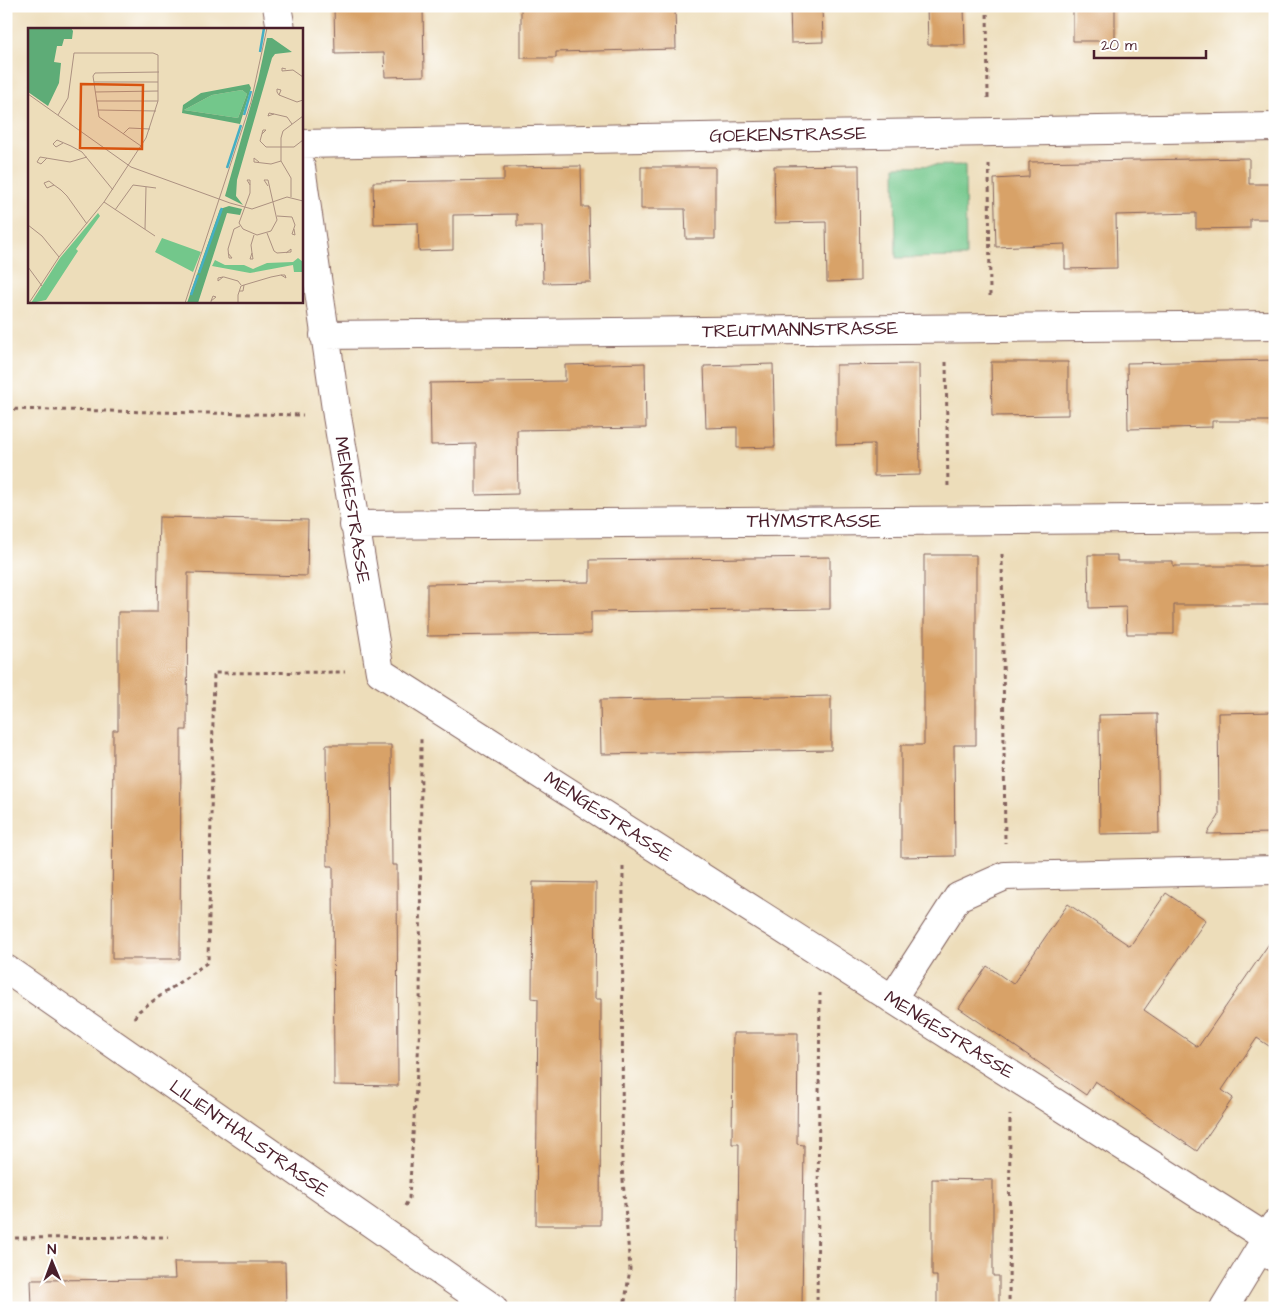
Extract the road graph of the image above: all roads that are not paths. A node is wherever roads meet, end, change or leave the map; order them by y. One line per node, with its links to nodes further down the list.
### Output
1 (277, 6): 2 (street)
2 (281, 28)
3 (1275, 126): 4 (street, GOEKENSTRASSE)
4 (302, 144)
5 (302, 174): 7 (street, MENGESTRASSE)
6 (1275, 325): 7 (street, TREUTMANNSTRASSE)
7 (324, 335): 9 (street, MENGESTRASSE)
8 (1275, 518): 9 (street, THYMSTRASSE)
9 (354, 524): 12 (street, MENGESTRASSE)
10 (1275, 870): 12 (street)
11 (6, 969): 14 (street, LILIENTHALSTRASSE)
12 (892, 999): 13 (street, MENGESTRASSE)
13 (1268, 1245): 15 (street)
14 (493, 1308)
15 (1224, 1308)

